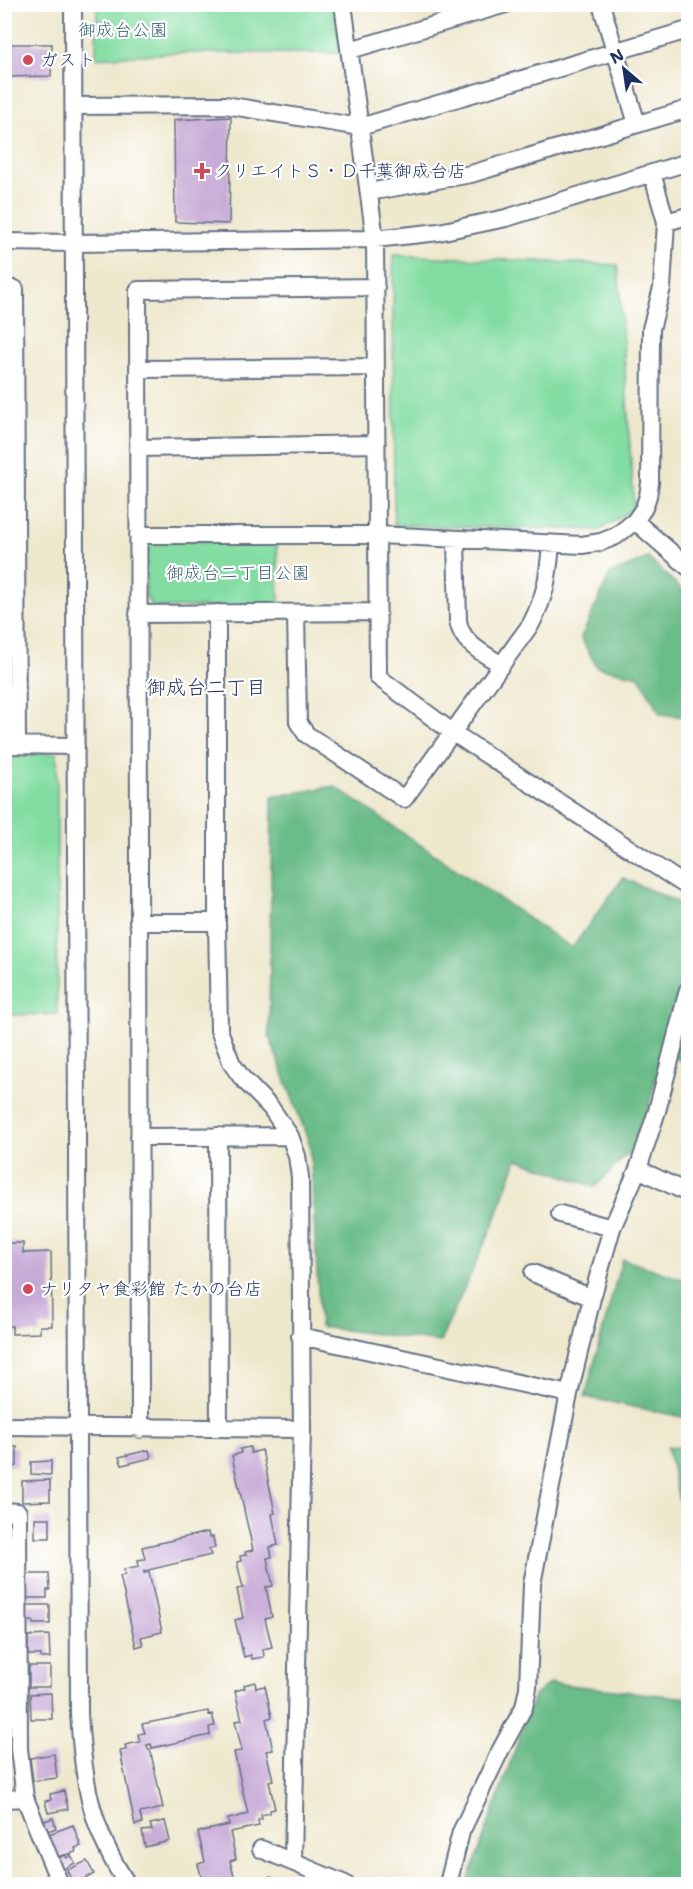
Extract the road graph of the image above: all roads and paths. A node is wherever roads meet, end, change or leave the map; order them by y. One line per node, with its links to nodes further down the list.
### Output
1 (73, 4): 8 (street)
2 (343, 4): 6 (street)
3 (506, 4): 6 (street)
4 (601, 4): 7 (street)
5 (688, 30): 7 (street)
6 (350, 50): 11 (street)
7 (616, 52): 10 (street); 11 (street)
8 (74, 106): 11 (street); 19 (street)
9 (688, 109): 10 (street)
10 (637, 124): 14 (street)
11 (360, 127): 14 (street)
12 (688, 162): 13 (street)
13 (652, 173): 16 (street); 17 (street)
14 (369, 192): 17 (street)
15 (688, 216): 16 (street)
16 (666, 222): 29 (street)
17 (375, 239): 19 (street); 20 (street)
18 (4, 242): 19 (street)
19 (74, 243): 44 (street)
20 (376, 287): 23 (street); 24 (street)
21 (4, 289): 22 (street)
22 (10, 366): 25 (street)
23 (376, 367): 24 (street); 26 (street)
24 (138, 369): 27 (street)
25 (10, 444): 28 (street)
26 (376, 444): 27 (street); 31 (street)
27 (138, 447): 30 (street)
28 (10, 520): 35 (street)
29 (635, 521): 33 (street); 34 (street)
30 (138, 535): 31 (street); 39 (street)
31 (378, 535): 32 (street); 36 (street)
32 (456, 538): 33 (street); 40 (street)
33 (551, 545): 40 (street)
34 (688, 567)
35 (10, 595): 41 (street)
36 (377, 612): 38 (street); 42 (street)
37 (217, 613): 38 (street); 39 (street); 47 (street)
38 (296, 613): 42 (street)
39 (138, 614): 46 (street)
40 (500, 664): 42 (street)
41 (11, 672): 43 (street)
42 (452, 732): 45 (street)
43 (11, 745): 44 (street)
44 (76, 746): 61 (street)
45 (688, 887)
46 (138, 922): 47 (street); 51 (street)
47 (217, 922): 50 (street)
48 (688, 990): 52 (street)
49 (218, 1136): 50 (street); 51 (street); 62 (street)
50 (290, 1136): 58 (street)
51 (139, 1137): 63 (street)
52 (638, 1169): 53 (street); 55 (street)
53 (688, 1193)
54 (560, 1214): 55 (street)
55 (612, 1228): 57 (street)
56 (533, 1273): 57 (street)
57 (592, 1298): 59 (street)
58 (300, 1336): 59 (street); 64 (street)
59 (569, 1394): 74 (street)
60 (4, 1426): 61 (street)
61 (79, 1426): 63 (street); 72 (street)
62 (219, 1428): 63 (street); 64 (street)
63 (140, 1429)
64 (302, 1430): 70 (street)
65 (4, 1511): 66 (street)
66 (12, 1749): 67 (street)
67 (24, 1798): 68 (street); 71 (street)
68 (4, 1799)
69 (261, 1849): 70 (street)
70 (293, 1862): 73 (street)
71 (60, 1884)
72 (127, 1884)
73 (345, 1884)
74 (448, 1884)

